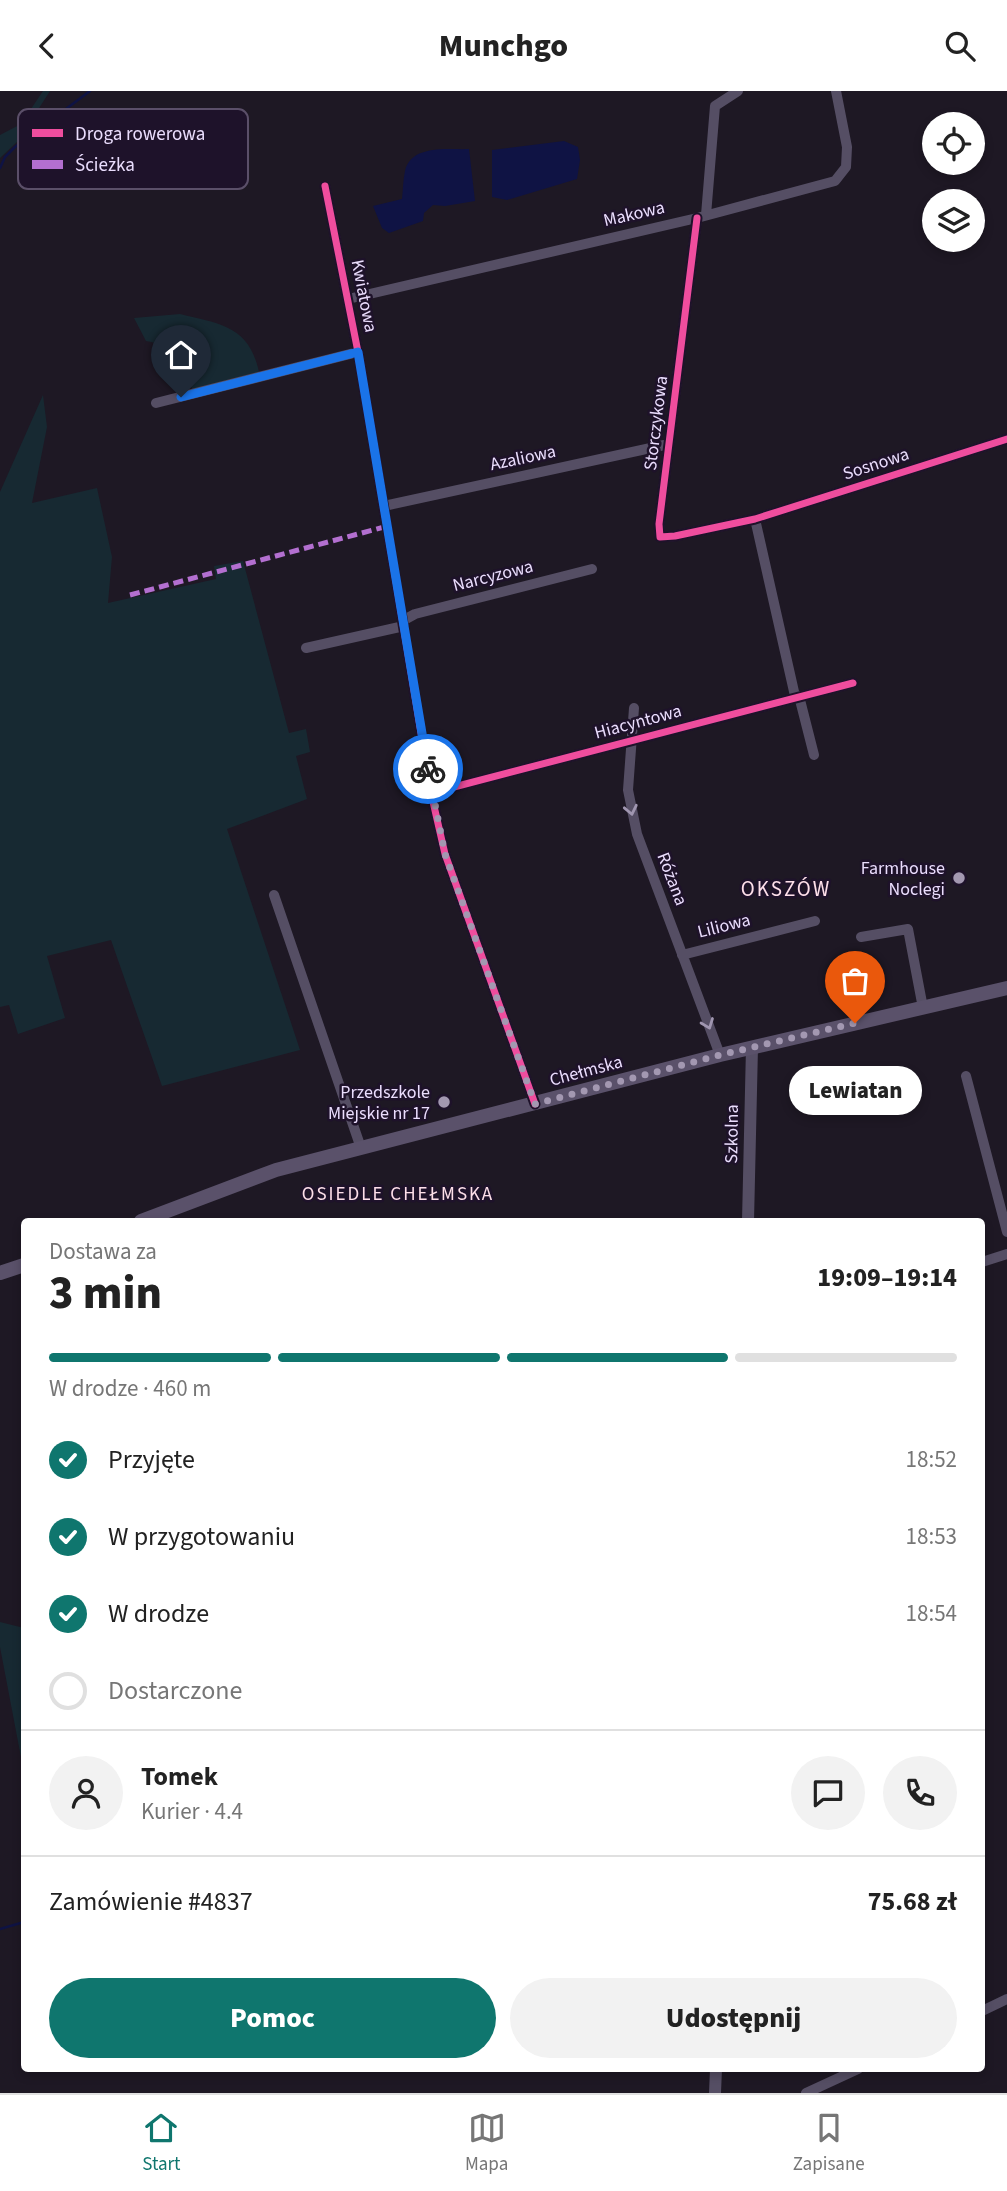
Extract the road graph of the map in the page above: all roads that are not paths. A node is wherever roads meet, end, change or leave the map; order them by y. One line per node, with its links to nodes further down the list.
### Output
1 (738, 91): 4 (street, Storczykowa)
2 (836, 91): 4 (street, Makowa)
3 (325, 186): 5 (street, Kwiatowa)
4 (702, 216): 5 (street, Makowa); 9 (street, Storczykowa)
5 (348, 299): 6 (street, Kwiatowa)
6 (358, 352): 7 (street); 10 (street, Kwiatowa)
7 (156, 403)
8 (1007, 439): 11 (street, Sosnowa)
9 (669, 444): 10 (street, Azaliowa); 11 (street, Storczykowa)
10 (384, 506): 13 (street, Kwiatowa)
11 (755, 519): 16 (street)
12 (592, 569): 13 (street, Narcyzowa)
13 (404, 623): 14 (street, Narcyzowa); 20 (street, Kwiatowa)
14 (306, 648)
15 (853, 683): 16 (street, Hiacyntowa)
16 (797, 696): 18 (street, Hiacyntowa); 19 (street)
17 (634, 708): 18 (street, Różana)
18 (630, 742): 20 (street, Hiacyntowa); 24 (street, Różana, one-way to 24)
19 (814, 755)
20 (431, 793): 30 (street, Kwiatowa)
21 (274, 895): 31 (street)
22 (815, 921): 24 (street, Liliowa)
23 (861, 937): 26 (street)
24 (682, 955): 28 (street, Różana, one-way to 28)
25 (1007, 988): 26 (main road, Chełmska)
26 (923, 1008): 27 (main road, Chełmska)
27 (752, 1047): 28 (main road, Chełmska); 33 (street, Szkolna)
28 (720, 1055): 30 (main road, Chełmska)
29 (966, 1076): 34 (street)
30 (535, 1104): 31 (main road, Chełmska)
31 (361, 1148): 32 (main road, Chełmska)
32 (149, 1218)
33 (748, 1218)
34 (1007, 1232)
35 (1007, 1254): 36 (street)
36 (985, 1261)
37 (21, 1266): 38 (main road)
38 (0, 1273)
39 (1007, 2000): 40 (street)
40 (985, 2010)
41 (716, 2072): 43 (street)
42 (852, 2072): 44 (street)
43 (715, 2093)
44 (806, 2093)

